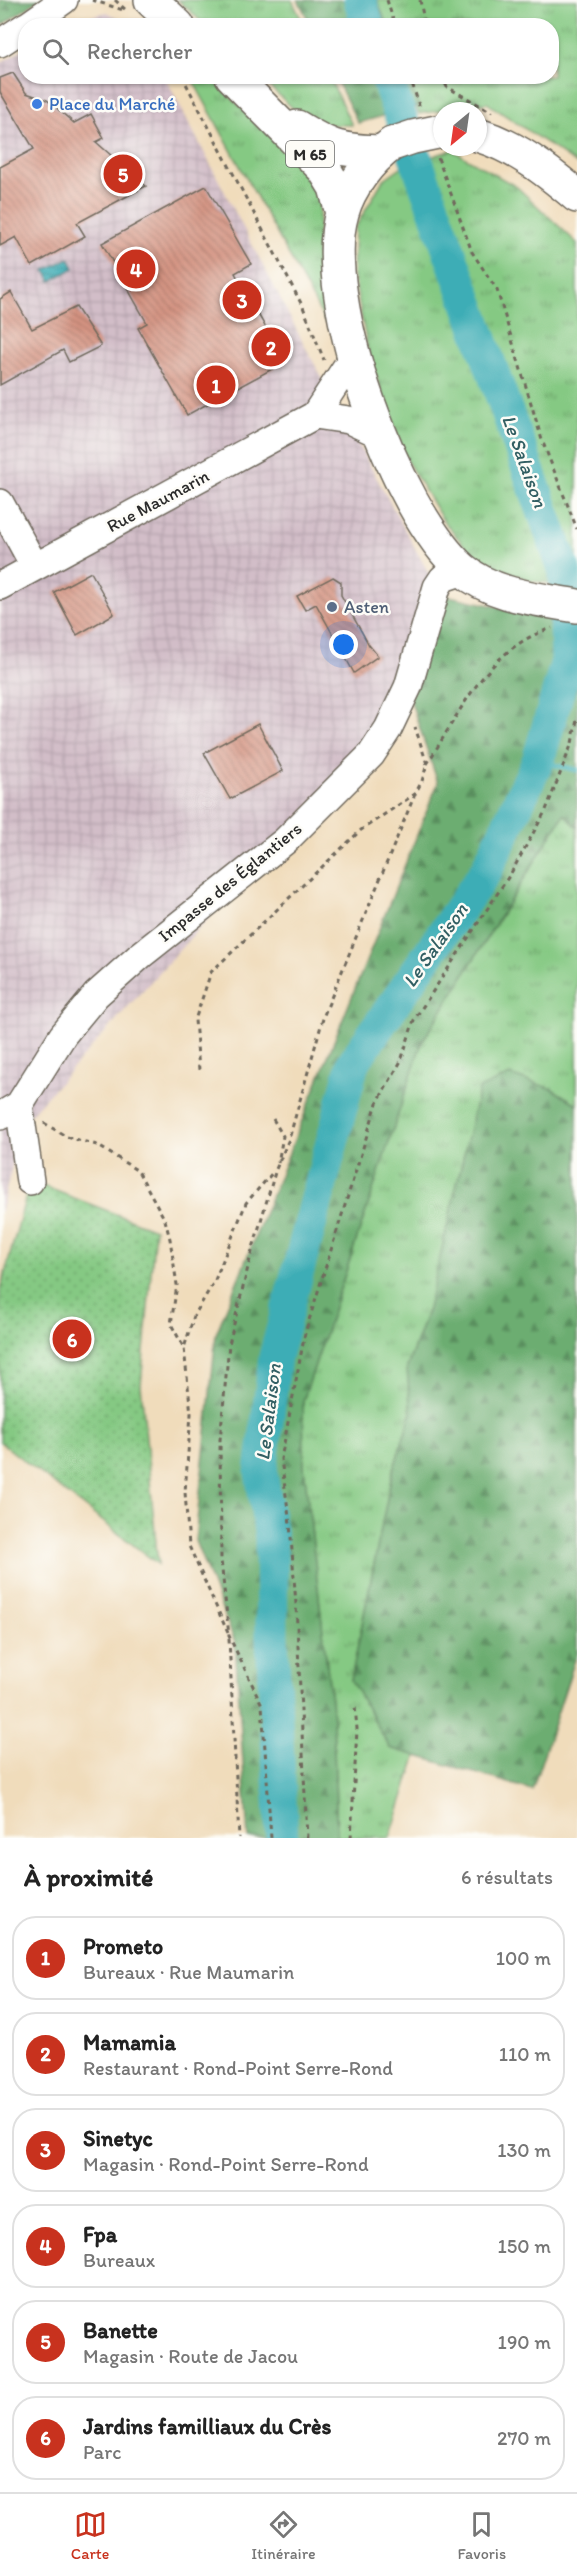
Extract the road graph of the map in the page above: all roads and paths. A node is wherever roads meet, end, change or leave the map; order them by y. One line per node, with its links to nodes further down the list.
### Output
1 (64, 0): 6 (street)
2 (92, 0): 5 (path)
3 (387, 0): 8 (path)
4 (420, 0): 9 (path)
5 (139, 6): 7 (main road)
6 (38, 18)
7 (162, 18)
8 (393, 18)
9 (423, 18)
10 (18, 31): 11 (street)
11 (0, 43)
12 (240, 84): 14 (main road, M 65)
13 (412, 84): 15 (path)
14 (262, 105): 18 (main road, M 65); 21 (main road, M 65)
15 (419, 106)
16 (487, 138): 20 (main road)
17 (433, 143): 18 (main road, bridge)
18 (387, 148): 21 (main road)
19 (444, 156): 26 (path)
20 (577, 196)
21 (342, 213): 22 (main road)
22 (353, 357): 23 (street); 24 (main road)
23 (315, 415): 24 (street); 27 (street, Rue Maumarin)
24 (379, 434): 28 (main road)
25 (0, 503): 27 (street)
26 (577, 529)
27 (35, 567): 29 (street, Rue Maumarin)
28 (461, 568): 30 (main road); 31 (street, Impasse des Églantiers)
29 (0, 586)
30 (567, 617): 33 (path)
31 (408, 687): 33 (path); 36 (street, Impasse des Églantiers)
32 (577, 720): 45 (path)
33 (427, 764): 34 (path)
34 (415, 794): 35 (path); 38 (path)
35 (199, 1070)
36 (10, 1111): 39 (street); 40 (path)
37 (273, 1119): 38 (path)
38 (276, 1169): 40 (path); 41 (path)
39 (30, 1181)
40 (184, 1348): 41 (path)
41 (229, 1636): 43 (path); 44 (path)
42 (355, 1706): 46 (path)
43 (239, 1838)
44 (271, 1838)
45 (307, 1838)
46 (351, 1838)

